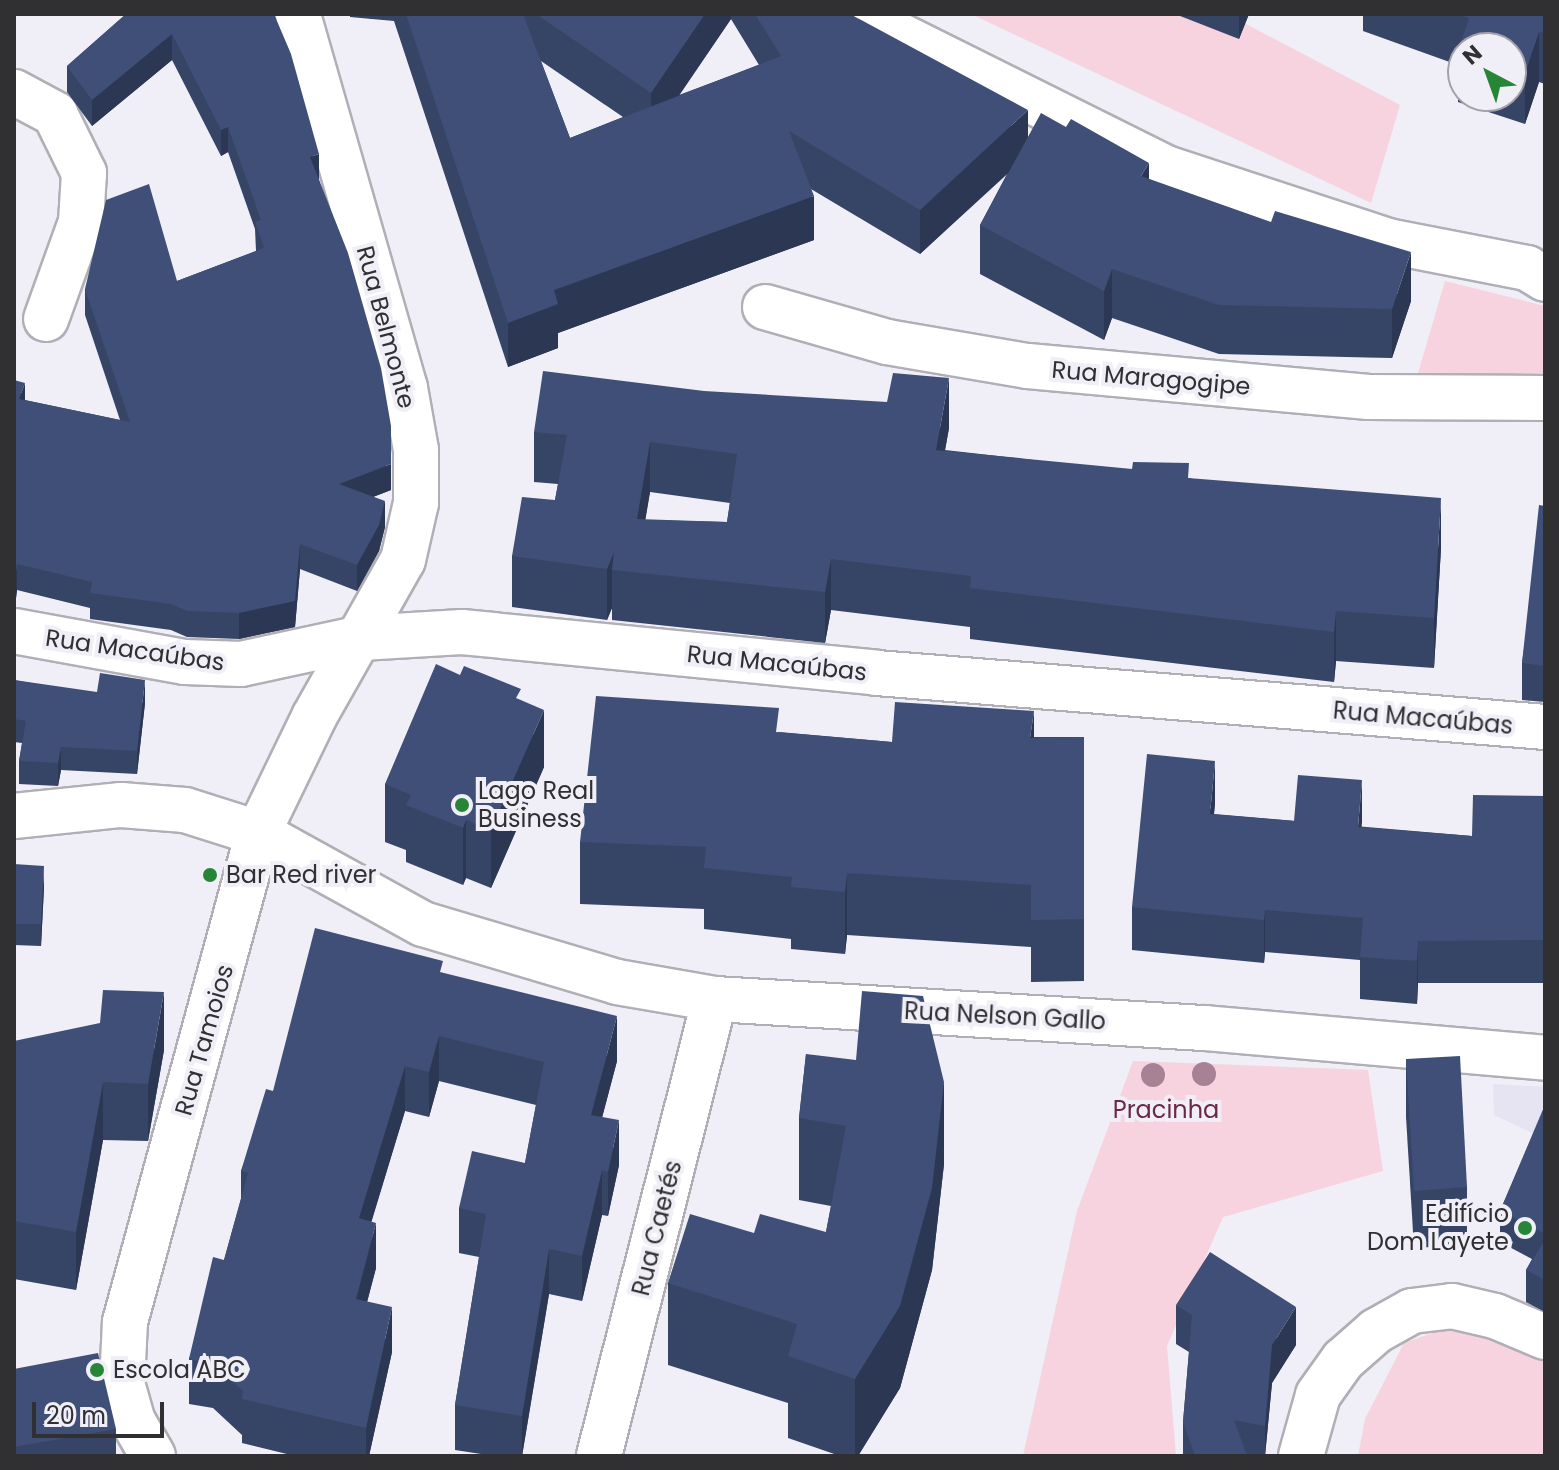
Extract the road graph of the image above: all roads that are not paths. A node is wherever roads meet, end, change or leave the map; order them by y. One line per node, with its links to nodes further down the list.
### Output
1 (298, 14): 9 (street, Rua Belmonte)
2 (857, 14): 4 (street)
3 (14, 92): 6 (street)
4 (1545, 279)
5 (765, 307): 7 (street, Rua Maragogipe)
6 (46, 319)
7 (1545, 398)
8 (14, 631): 9 (street, Rua Macaúbas)
9 (361, 638): 10 (street, Rua Macaúbas); 12 (street, Rua Tamoios)
10 (1545, 727)
11 (14, 816): 12 (street, Rua Nelson Gallo)
12 (258, 833): 13 (street, Rua Nelson Gallo); 16 (street, Rua Tamoios)
13 (715, 999): 14 (street, Rua Nelson Gallo); 17 (street, Rua Caetés)
14 (1545, 1058)
15 (1545, 1337): 18 (street)
16 (153, 1456)
17 (599, 1456)
18 (1301, 1456)

